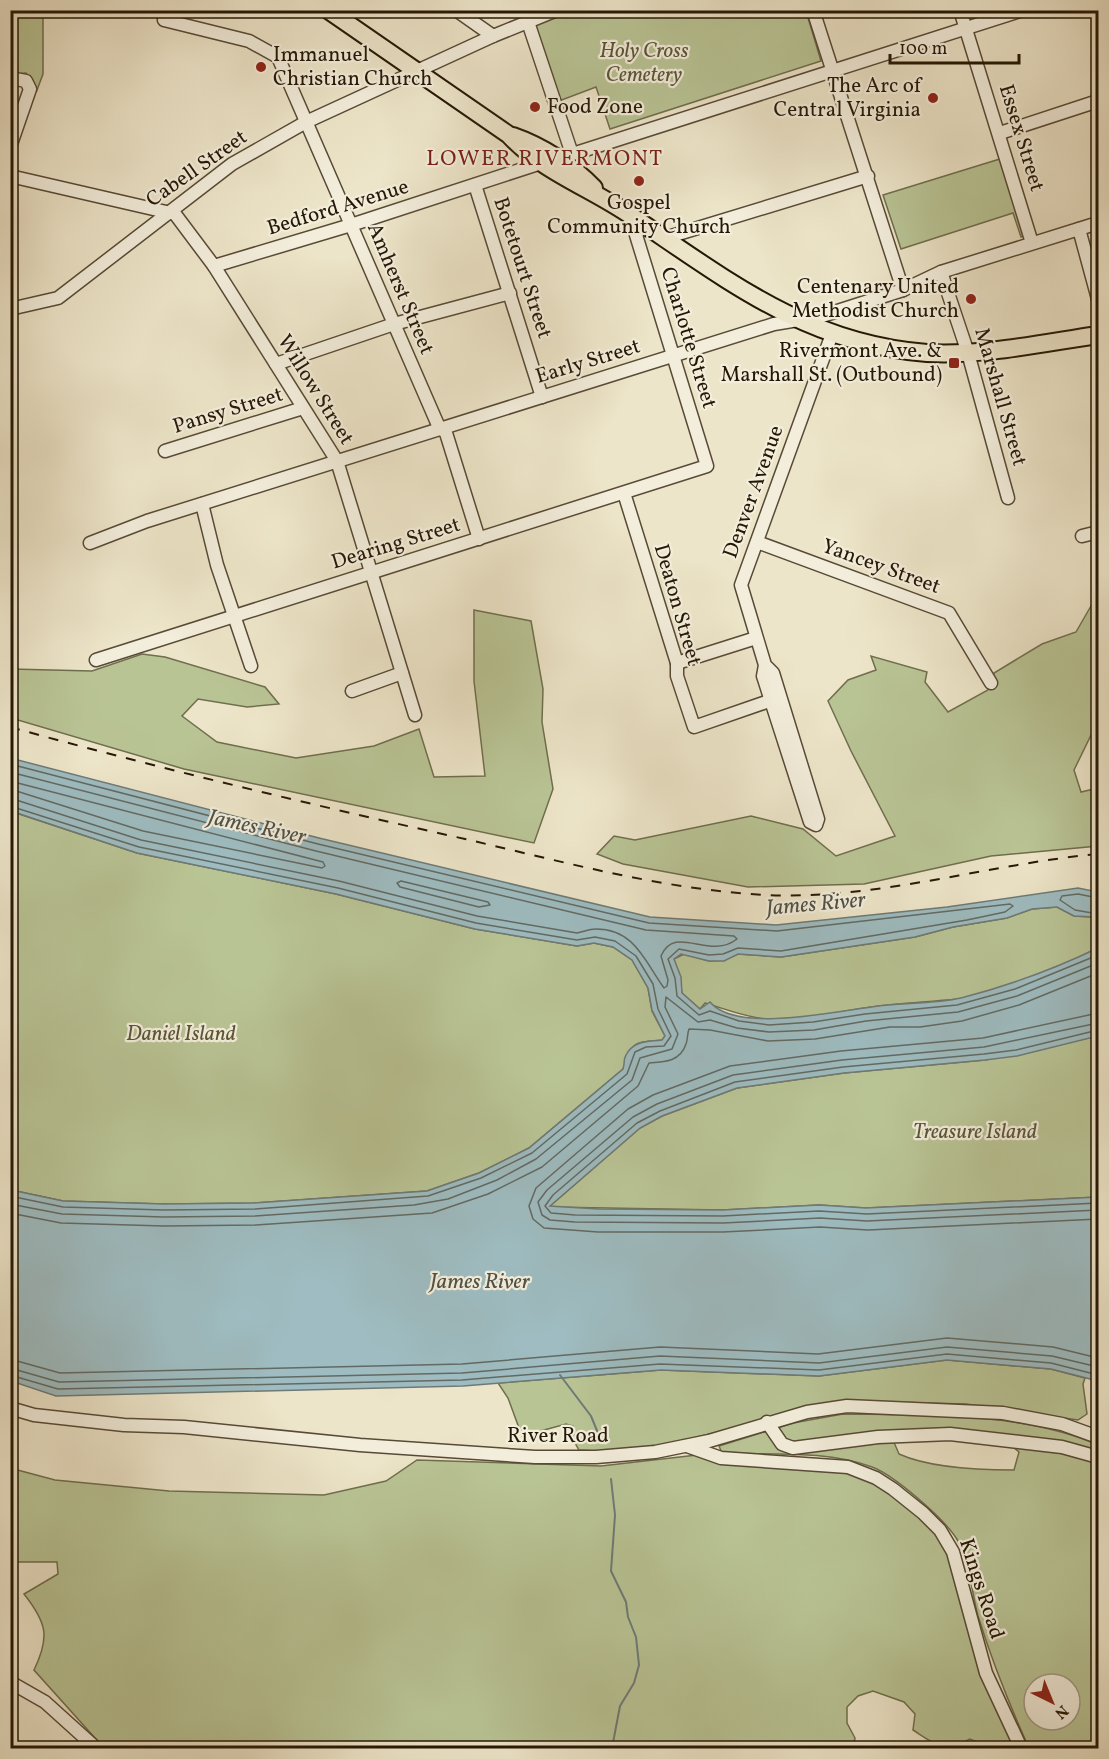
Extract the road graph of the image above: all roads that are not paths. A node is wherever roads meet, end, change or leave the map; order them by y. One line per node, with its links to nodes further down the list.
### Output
1 (328, 10): 11 (main road)
2 (456, 10): 10 (street)
3 (813, 10): 12 (street)
4 (960, 10): 9 (street, Essex Street)
5 (1023, 10): 9 (street, Bedford Avenue)
6 (555, 11): 8 (street, Cabell Street)
7 (166, 15): 15 (street, Amherst Street)
8 (528, 22): 10 (street, Cabell Street); 18 (street)
9 (966, 29): 12 (street, Bedford Avenue); 16 (street, Essex Street)
10 (493, 36): 11 (street, Cabell Street)
11 (415, 71): 15 (street, Cabell Street); 18 (main road)
12 (832, 71): 18 (street, Bedford Avenue); 20 (street)
13 (10, 78): 17 (street)
14 (1098, 101): 16 (street)
15 (306, 122): 22 (street, Cabell Street); 25 (street, Amherst Street)
16 (1000, 133): 28 (street, Essex Street)
17 (10, 147)
18 (556, 159): 21 (street, Bedford Avenue); 24 (main road)
19 (10, 176): 22 (street)
20 (868, 176): 27 (street); 31 (street)
21 (475, 185): 25 (street, Bedford Avenue); 32 (street, Botetourt Street)
22 (170, 211): 29 (street, Willow Street); 34 (street, Cabell Street)
23 (1098, 223): 26 (street, Early Street)
24 (643, 224): 27 (main road); 40 (street, Charlotte Street)
25 (351, 225): 29 (street, Bedford Avenue); 36 (street, Amherst Street)
26 (1079, 229): 28 (street, Early Street); 33 (street)
27 (664, 238): 35 (main road)
28 (1032, 243): 30 (street, Early Street)
29 (214, 266): 41 (street, Willow Street)
30 (941, 272): 31 (street, Early Street); 39 (street, Marshall Street)
31 (903, 290): 35 (street, Early Street)
32 (510, 293): 36 (street, Pansy Street); 42 (street, Botetourt Street)
33 (1098, 298)
34 (10, 309)
35 (796, 321): 37 (main road); 40 (street, Early Street)
36 (394, 324): 41 (street, Pansy Street); 44 (street, Amherst Street)
37 (832, 334): 39 (main road); 54 (street, Denver Avenue)
38 (1098, 335): 39 (main road)
39 (968, 352): 49 (street, Marshall Street)
40 (673, 356): 42 (street, Early Street); 47 (street, Charlotte Street)
41 (276, 364): 43 (street, Willow Street)
42 (542, 397): 44 (street, Early Street)
43 (303, 408): 45 (street, Pansy Street); 46 (street, Willow Street)
44 (442, 428): 46 (street, Early Street); 53 (street, Amherst Street)
45 (165, 451)
46 (337, 461): 50 (street, Early Street); 56 (street, Willow Street)
47 (707, 466): 48 (street, Dearing Street)
48 (624, 493): 53 (street, Dearing Street); 60 (street, Deaton Street)
49 (1008, 498)
50 (202, 504): 55 (street, Early Street); 57 (street)
51 (1098, 532): 52 (street)
52 (1082, 536)
53 (479, 539): 56 (street, Dearing Street)
54 (757, 542): 58 (street, Denver Avenue); 64 (street, Yancey Street)
55 (90, 543)
56 (370, 573): 57 (street, Dearing Street); 63 (street, Willow Street)
57 (234, 616): 59 (street, Dearing Street); 62 (street)
58 (756, 638): 60 (street); 61 (street, Denver Avenue)
59 (96, 660)
60 (677, 663): 66 (street, Deaton Street)
61 (765, 665): 66 (street, Denver Avenue); 66 (street, Denver Avenue)
62 (251, 666)
63 (402, 673): 65 (street); 67 (street, Willow Street)
64 (991, 683)
65 (352, 691)
66 (772, 700)
67 (415, 715)
68 (10, 1408): 71 (street, River Road)
69 (767, 1422): 70 (street, River Road); 71 (street, River Road); 72 (street)
70 (1098, 1437)
71 (687, 1446): 75 (street, Kings Road)
72 (1098, 1457)
73 (10, 1682): 74 (street)
74 (96, 1749)
75 (1020, 1749)

